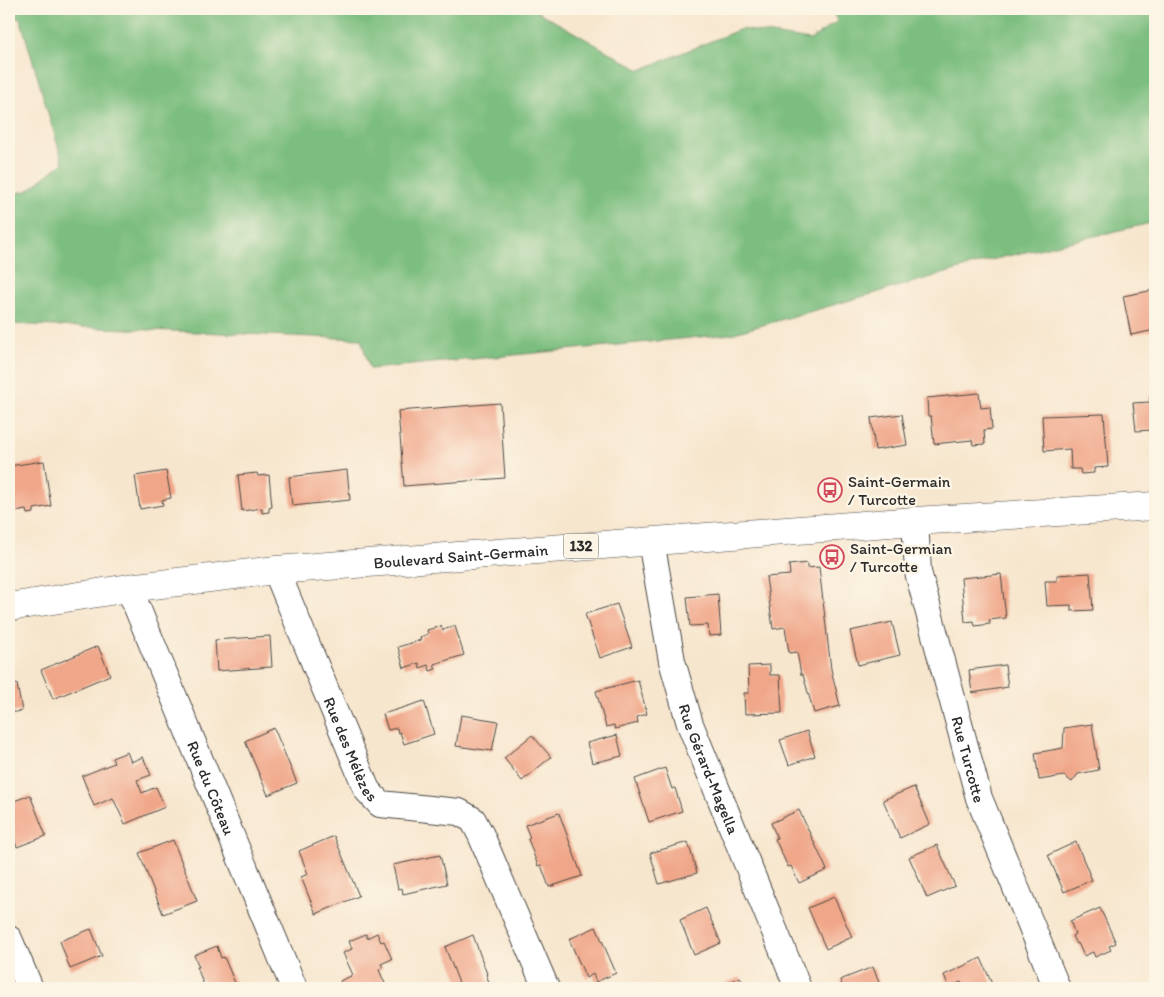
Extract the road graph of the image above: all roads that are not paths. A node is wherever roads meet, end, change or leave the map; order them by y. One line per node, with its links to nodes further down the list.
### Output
1 (1155, 506): 2 (main road, Boulevard Saint-Germain / 132)
2 (915, 521): 3 (main road, Boulevard Saint-Germain / 132); 12 (street, Rue Turcotte)
3 (651, 541): 4 (main road, Boulevard Saint-Germain / 132); 11 (street, Rue Gérard-Magella)
4 (276, 570): 5 (main road, Boulevard Saint-Germain / 132); 10 (street, Rue des Mélèzes)
5 (129, 588): 6 (main road, Boulevard Saint-Germain / 132); 9 (street, Rue du Côteau)
6 (9, 607)
7 (9, 939): 8 (street)
8 (30, 988)
9 (294, 988)
10 (546, 988)
11 (798, 988)
12 (1057, 988)

